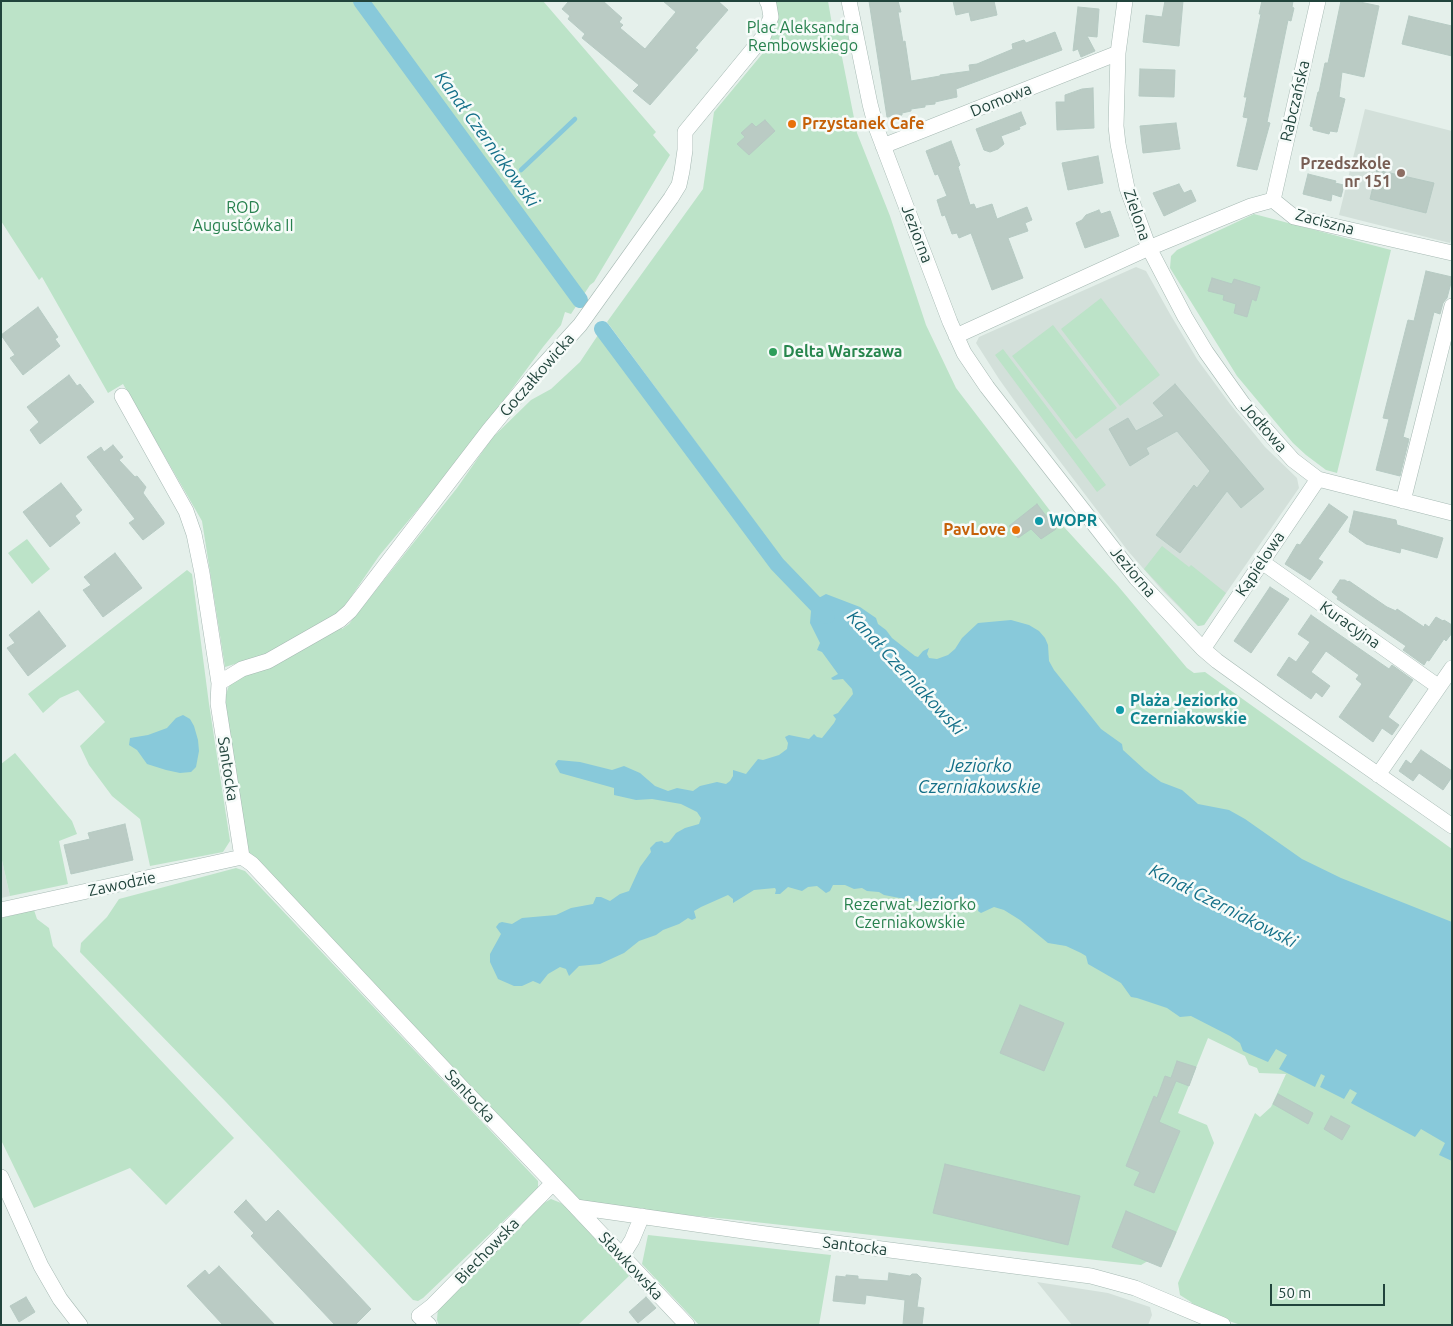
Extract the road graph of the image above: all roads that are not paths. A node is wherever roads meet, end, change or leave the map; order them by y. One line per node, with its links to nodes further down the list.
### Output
1 (767, 1): 19 (street, Goczałkowicka)
2 (849, 1): 6 (street)
3 (1125, 1): 5 (street, Zielona)
4 (1318, 1): 7 (street, Rabczańska)
5 (1118, 53): 6 (street, Domowa); 8 (street, Zielona)
6 (883, 146): 11 (street, Jeziorna)
7 (1273, 200): 8 (street); 9 (street, Zaciszna)
8 (1149, 248): 11 (street, Zielona); 13 (street, Jodłowa)
9 (1452, 253)
10 (1452, 306): 14 (street)
11 (956, 336): 17 (street, Jeziorna)
12 (122, 396): 19 (street, Santocka)
13 (1318, 479): 14 (street, Jodłowa); 16 (street, Kąpielowa)
14 (1403, 501): 15 (street, Jodłowa)
15 (1452, 513)
16 (1262, 562): 17 (street, Kąpielowa); 20 (street, Kuracyjna)
17 (1203, 649): 21 (street, Jeziorna)
18 (1452, 668): 20 (street)
19 (219, 683): 23 (street, Santocka)
20 (1439, 687): 21 (street)
21 (1378, 774): 22 (street, Jeziorna)
22 (1452, 826)
23 (242, 858): 24 (street, Zawodzie); 26 (street, Santocka)
24 (1, 910)
25 (1, 1177): 31 (street)
26 (553, 1183): 27 (street, Santocka); 30 (street, Biechowska)
27 (576, 1207): 28 (street, Santocka); 29 (street, Sławkowska)
28 (642, 1216): 29 (street); 33 (street, Santocka)
29 (622, 1256): 32 (street, Sławkowska)
30 (424, 1320)
31 (80, 1325)
32 (687, 1325)
33 (1223, 1325)

